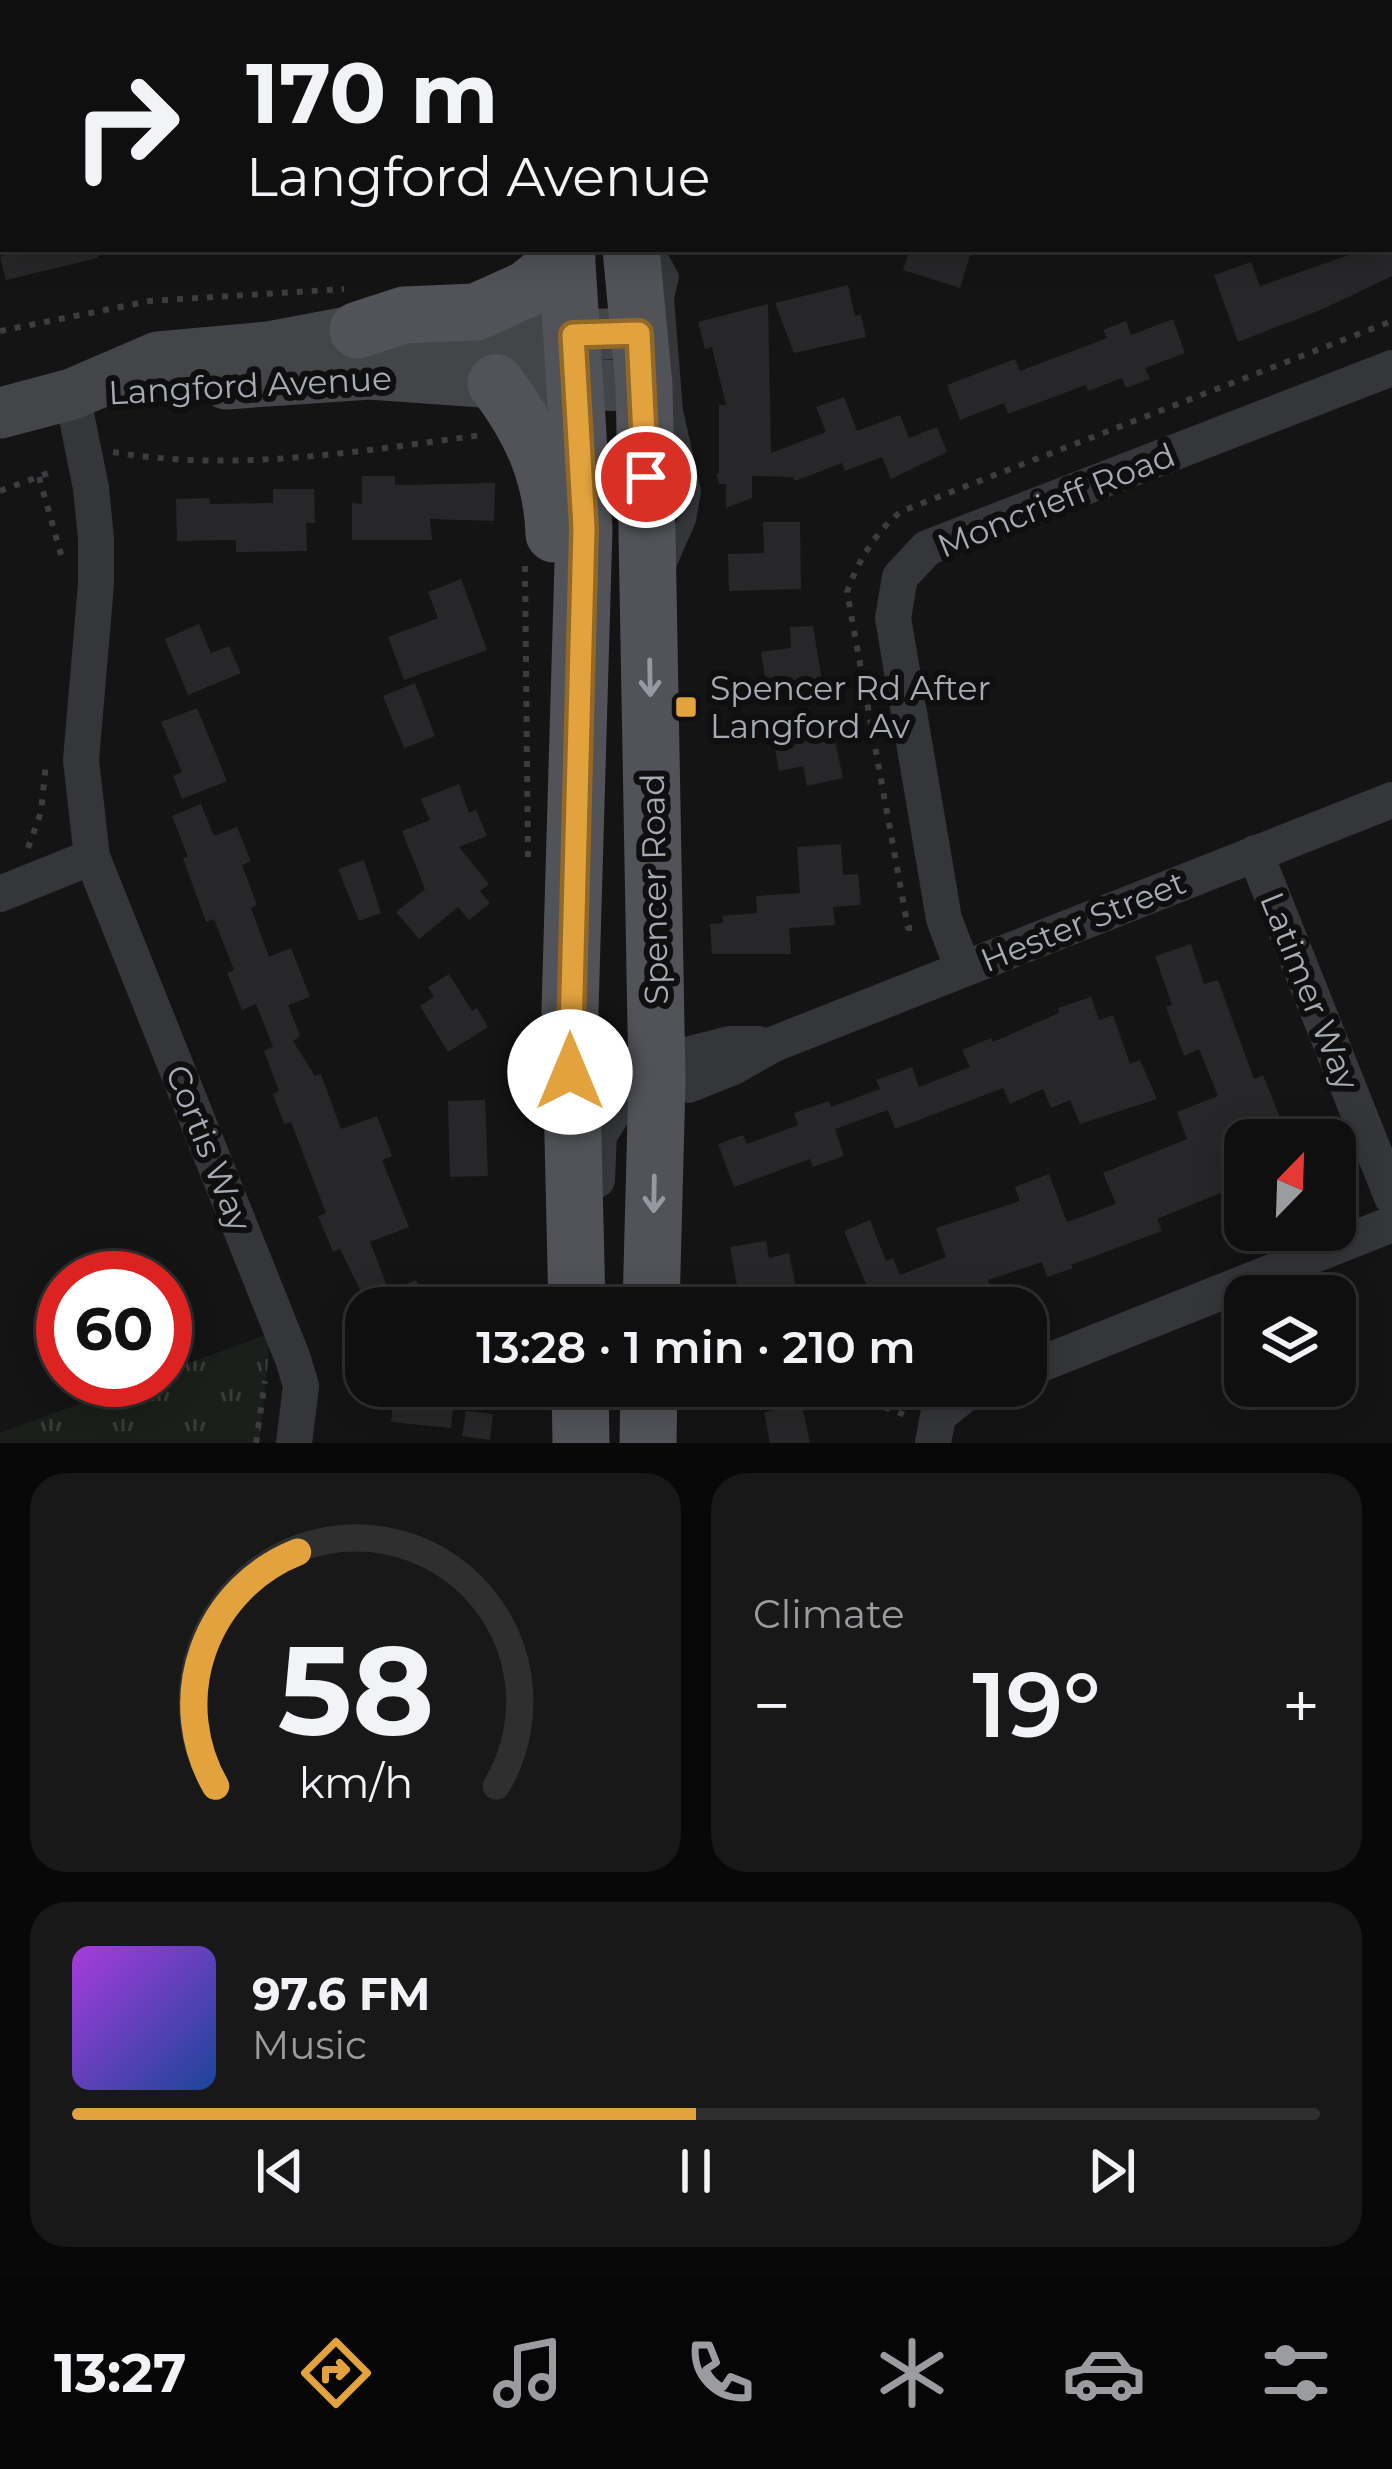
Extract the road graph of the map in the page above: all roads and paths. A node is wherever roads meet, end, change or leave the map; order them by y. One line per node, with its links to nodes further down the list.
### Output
1 (631, 252): 8 (main road, Spencer Road)
2 (658, 252): 17 (lane, Spencer Road)
3 (567, 253): 4 (main road); 7 (main road)
4 (355, 309): 6 (path); 7 (main road, Langford Avenue); 10 (main road, Langford Avenue)
5 (1392, 321): 24 (path)
6 (0, 331)
7 (576, 359): 8 (main road, Langford Avenue); 11 (main road, Langford Avenue); 19 (main road)
8 (642, 360): 17 (main road, Spencer Road)
9 (1392, 368): 25 (street, Moncrieff Road)
10 (72, 394): 11 (main road, Langford Avenue); 12 (main road, Langford Avenue); 21 (street, Cortis Way)
11 (494, 408): 13 (path); 19 (main road)
12 (0, 413)
13 (107, 451)
14 (69, 466): 15 (path)
15 (0, 491)
16 (525, 558): 22 (path)
17 (649, 614): 27 (main road, Spencer Road, one-way to 27)
18 (1392, 800): 20 (street, Hester Street)
19 (576, 822): 26 (main road)
20 (1255, 853): 25 (street, Hester Street); 28 (street, Latimer Way)
21 (92, 857): 23 (street); 38 (street, Cortis Way)
22 (528, 866)
23 (0, 894)
24 (924, 929)
25 (963, 969): 27 (street, Hester Street)
26 (569, 1010): 27 (street); 30 (main road)
27 (657, 1081): 31 (street, Hester Street); 32 (main road, Spencer Road, one-way to 32)
28 (1392, 1197)
29 (1392, 1224): 33 (street)
30 (577, 1287)
31 (597, 1287)
32 (652, 1287)
33 (1047, 1362)
34 (580, 1407): 39 (main road)
35 (649, 1407): 40 (main road)
36 (883, 1407): 37 (path)
37 (936, 1430)
38 (294, 1443)
39 (581, 1443)
40 (648, 1443)

